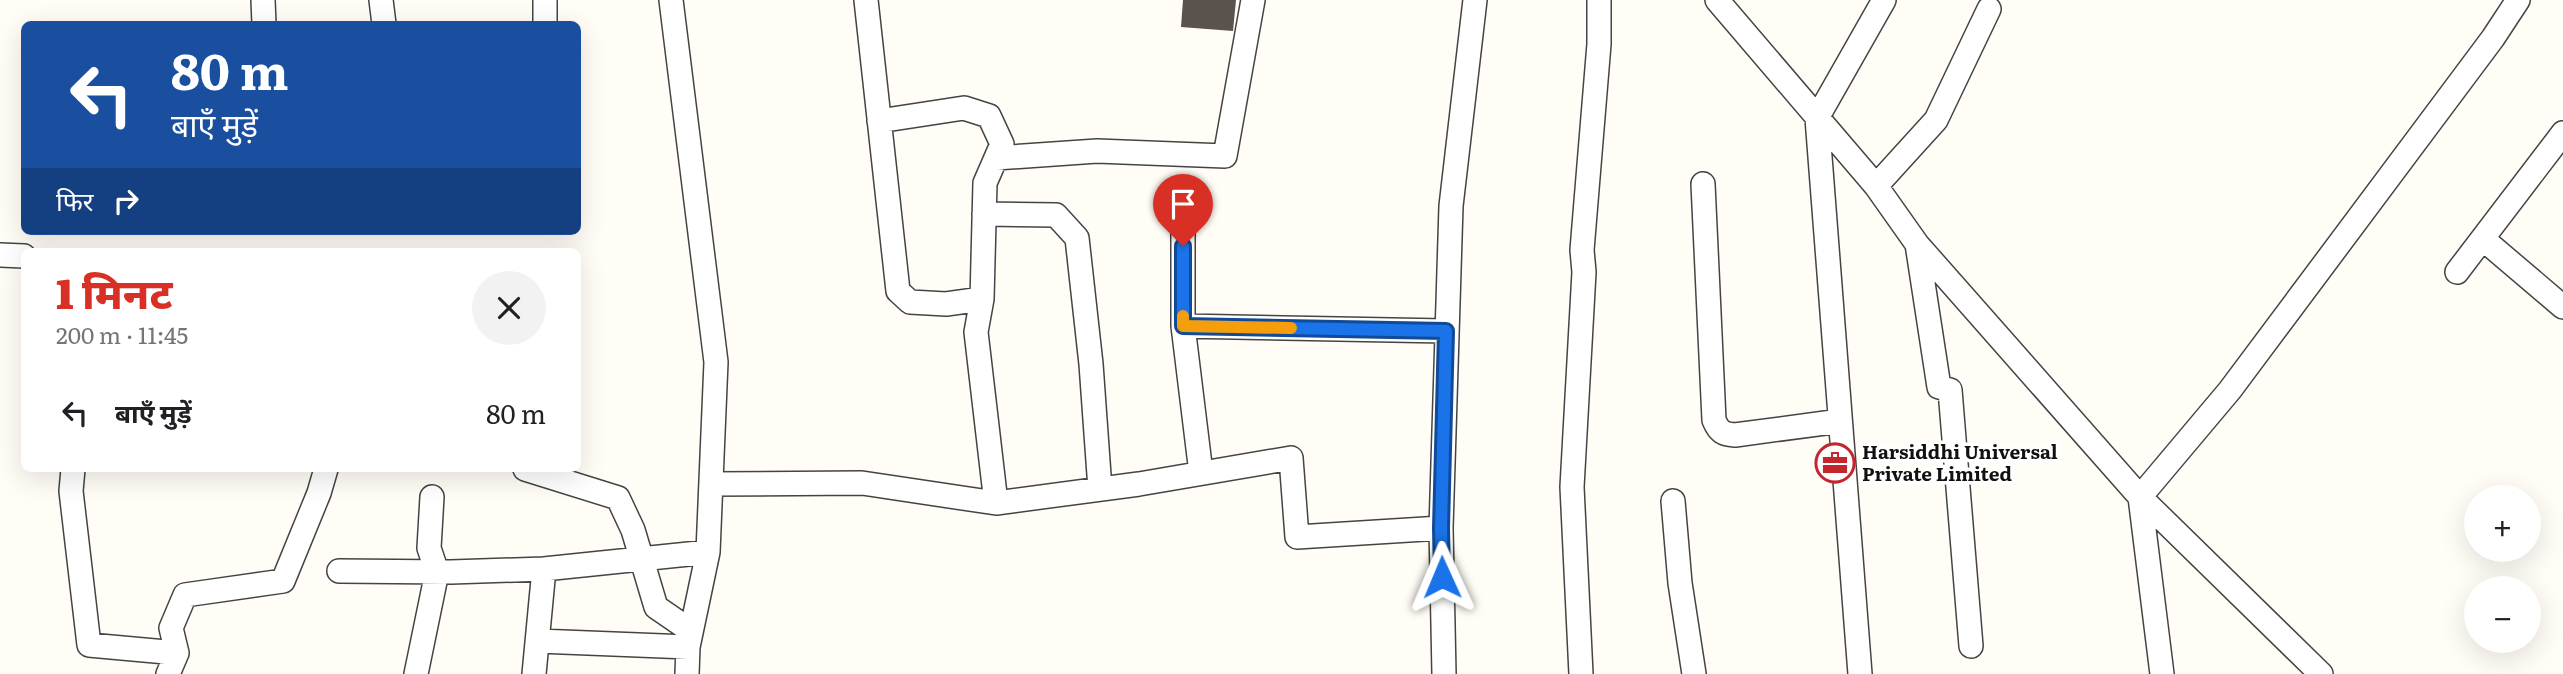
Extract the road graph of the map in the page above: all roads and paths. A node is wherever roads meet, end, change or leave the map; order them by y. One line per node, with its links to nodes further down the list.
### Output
1 (263, 0): 13 (street)
2 (386, 0): 14 (street)
3 (545, 0): 15 (street)
4 (671, 0): 38 (street)
5 (866, 0): 17 (street)
6 (1254, 0): 19 (street)
7 (1475, 0): 32 (street)
8 (1599, 0): 58 (street)
9 (1717, 0): 16 (street)
10 (1884, 0): 16 (street)
11 (2518, 0): 40 (street)
12 (1989, 9): 21 (street)
13 (264, 21)
14 (384, 21)
15 (545, 21)
16 (1817, 118): 21 (street); 33 (street)
17 (879, 121): 19 (street); 29 (street)
18 (2563, 133): 24 (street)
19 (996, 158): 22 (street)
20 (1703, 184): 33 (street)
21 (1876, 187): 25 (street)
22 (984, 214): 29 (street); 39 (street)
23 (1183, 219): 31 (street)
24 (2483, 239): 28 (street); 30 (street)
25 (1917, 244): 40 (street); 52 (street)
26 (0, 255): 27 (street)
27 (21, 256)
28 (2458, 272)
29 (982, 299): 43 (street)
30 (2563, 307)
31 (1183, 326): 32 (street); 37 (street)
32 (1446, 331): 44 (street)
33 (1840, 421): 60 (street)
34 (72, 472): 53 (street)
35 (325, 472): 53 (street)
36 (534, 472): 46 (street)
37 (1201, 473): 39 (street); 44 (street)
38 (711, 484): 43 (street); 45 (street)
39 (1100, 489): 43 (street)
40 (2140, 496): 61 (street); 62 (street)
41 (432, 497): 49 (street)
42 (1673, 501): 59 (street)
43 (996, 503)
44 (1441, 528): 57 (street)
45 (708, 552): 46 (street); 50 (street)
46 (643, 559): 47 (street); 50 (street)
47 (544, 569): 49 (street); 51 (street)
48 (339, 571): 49 (street)
49 (437, 572): 54 (street)
50 (690, 639): 51 (street); 56 (street)
51 (538, 640): 55 (street)
52 (1971, 646)
53 (172, 663)
54 (416, 674)
55 (534, 674)
56 (687, 674)
57 (1444, 674)
58 (1581, 674)
59 (1694, 674)
60 (1860, 674)
61 (2162, 674)
62 (2321, 674)

